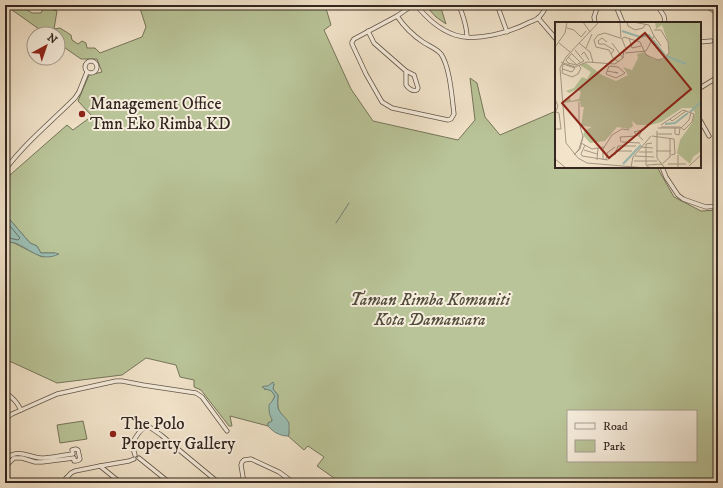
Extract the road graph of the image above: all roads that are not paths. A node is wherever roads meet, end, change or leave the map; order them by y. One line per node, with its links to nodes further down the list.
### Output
1 (414, 5): 8 (street); 15 (street)
2 (459, 5): 15 (street)
3 (499, 5): 14 (street)
4 (547, 5): 9 (street)
5 (598, 5): 10 (street)
6 (657, 5): 12 (street)
7 (616, 6): 11 (street)
8 (397, 16): 13 (street); 13 (street)
9 (540, 20): 14 (street); 16 (street)
10 (595, 22)
11 (623, 22)
12 (665, 22)
13 (368, 31): 19 (street)
14 (507, 32): 15 (street)
15 (467, 37)
16 (555, 38)
17 (712, 41): 18 (street)
18 (701, 42)
19 (406, 71): 19 (street)
20 (87, 72): 26 (street)
21 (718, 77): 22 (street)
22 (701, 87)
23 (701, 122): 24 (street)
24 (708, 136)
25 (662, 168): 27 (street)
26 (5, 170)
27 (718, 206)
28 (5, 393): 29 (street)
29 (21, 410): 30 (street); 31 (street)
30 (5, 420)
31 (226, 431)
32 (136, 458): 34 (street); 40 (street); 41 (street)
33 (5, 460): 35 (street)
34 (100, 466): 36 (street); 39 (street)
35 (5, 467)
36 (66, 478): 37 (street); 38 (street)
37 (62, 483)
38 (72, 483)
39 (121, 483)
40 (170, 483)
41 (219, 483)
42 (244, 483): 43 (street)
43 (294, 483)

